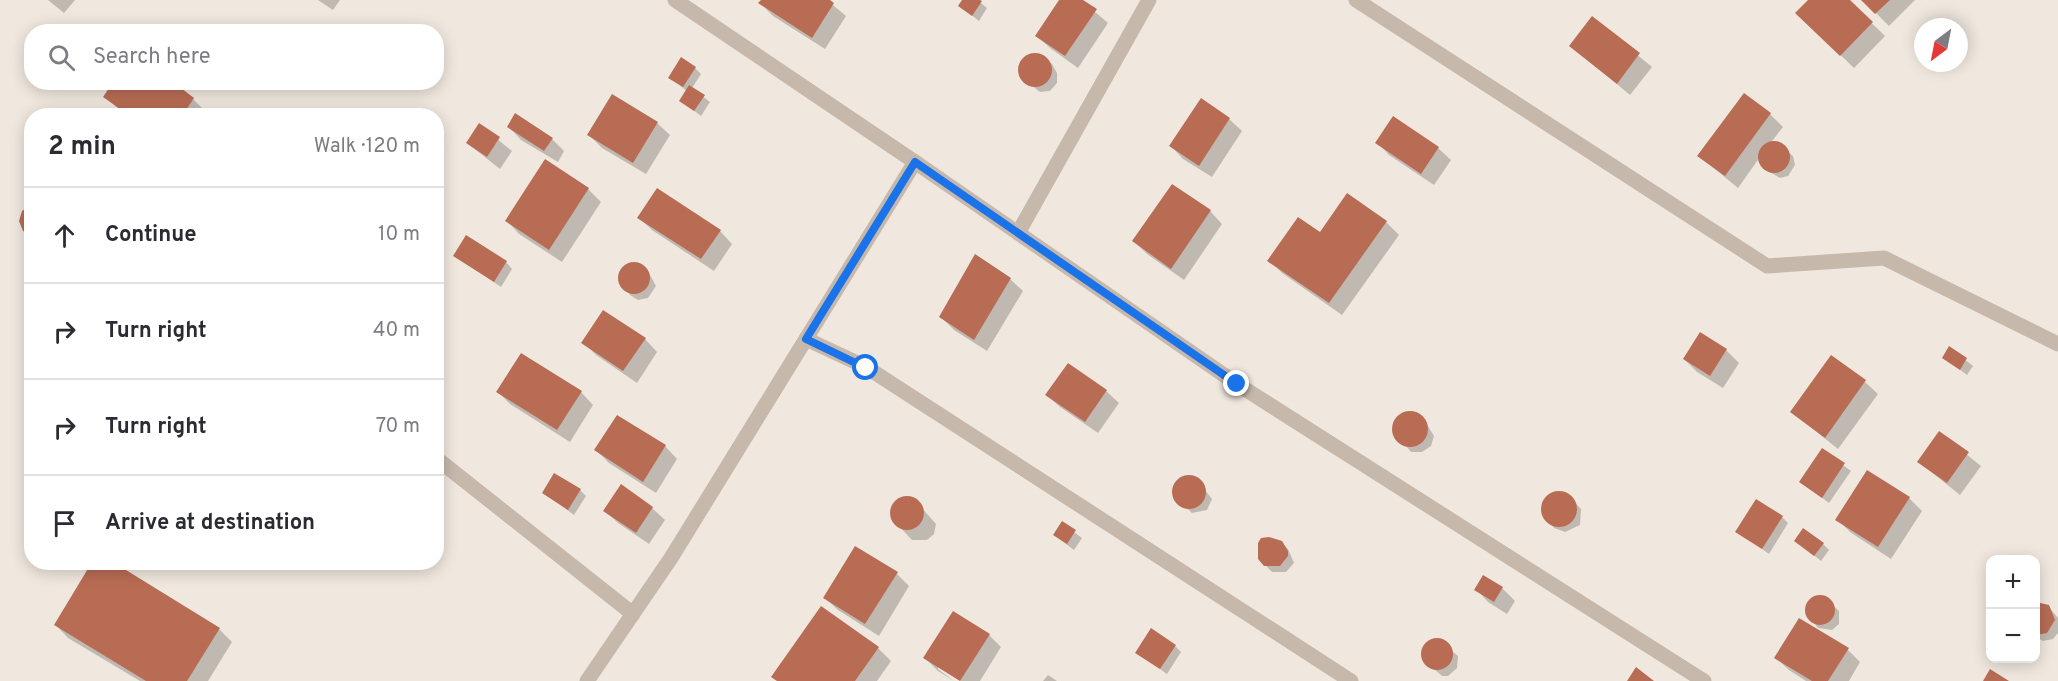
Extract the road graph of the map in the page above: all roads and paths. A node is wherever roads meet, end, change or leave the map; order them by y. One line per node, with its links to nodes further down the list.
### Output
1 (675, 0): 4 (street)
2 (1149, 0): 5 (street)
3 (1356, 0): 7 (street)
4 (915, 162): 5 (street); 6 (street)
5 (1018, 233): 12 (street)
6 (806, 339): 9 (street); 11 (street)
7 (2058, 344)
8 (444, 464): 9 (street)
9 (633, 614): 10 (street)
10 (587, 681)
11 (1352, 681)
12 (1704, 681)

